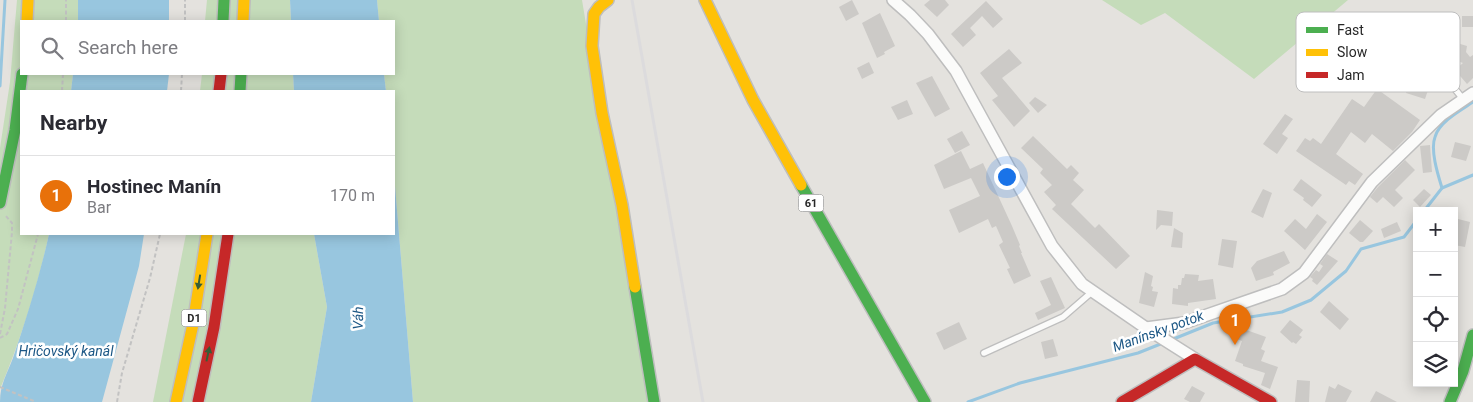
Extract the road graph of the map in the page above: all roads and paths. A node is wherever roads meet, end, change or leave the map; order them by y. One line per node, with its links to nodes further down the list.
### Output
1 (28, 0): 9 (main road)
2 (66, 0): 10 (path)
3 (185, 0): 11 (path)
4 (224, 0): 12 (main road)
5 (244, 0): 13 (main road)
6 (608, 0): 44 (main road)
7 (705, 0): 45 (main road, 61)
8 (893, 0): 32 (street)
9 (27, 20)
10 (66, 20)
11 (184, 20)
12 (223, 20)
13 (243, 20)
14 (22, 75): 20 (main road)
15 (63, 75): 21 (path)
16 (182, 75): 22 (path)
17 (220, 75): 23 (main road)
18 (241, 75): 24 (main road)
19 (20, 90): 26 (main road)
20 (20, 90)
21 (62, 90)
22 (181, 90)
23 (220, 90)
24 (240, 90)
25 (1468, 96): 33 (street)
26 (0, 202)
27 (0, 210): 34 (path)
28 (38, 235): 36 (path)
29 (160, 235): 41 (path)
30 (207, 235): 42 (main road, D1, one-way to 42)
31 (228, 235): 43 (main road, D1, one-way to 31, bridge)
32 (1092, 291): 33 (street); 37 (lane)
33 (1146, 328): 38 (street)
34 (0, 334)
35 (1473, 335): 48 (main road)
36 (0, 338)
37 (984, 353)
38 (1195, 359): 46 (main road); 47 (main road)
39 (0, 388): 40 (path)
40 (36, 402)
41 (117, 402)
42 (176, 402)
43 (198, 402)
44 (654, 402)
45 (924, 402)
46 (1122, 402)
47 (1270, 402)
48 (1450, 402)

